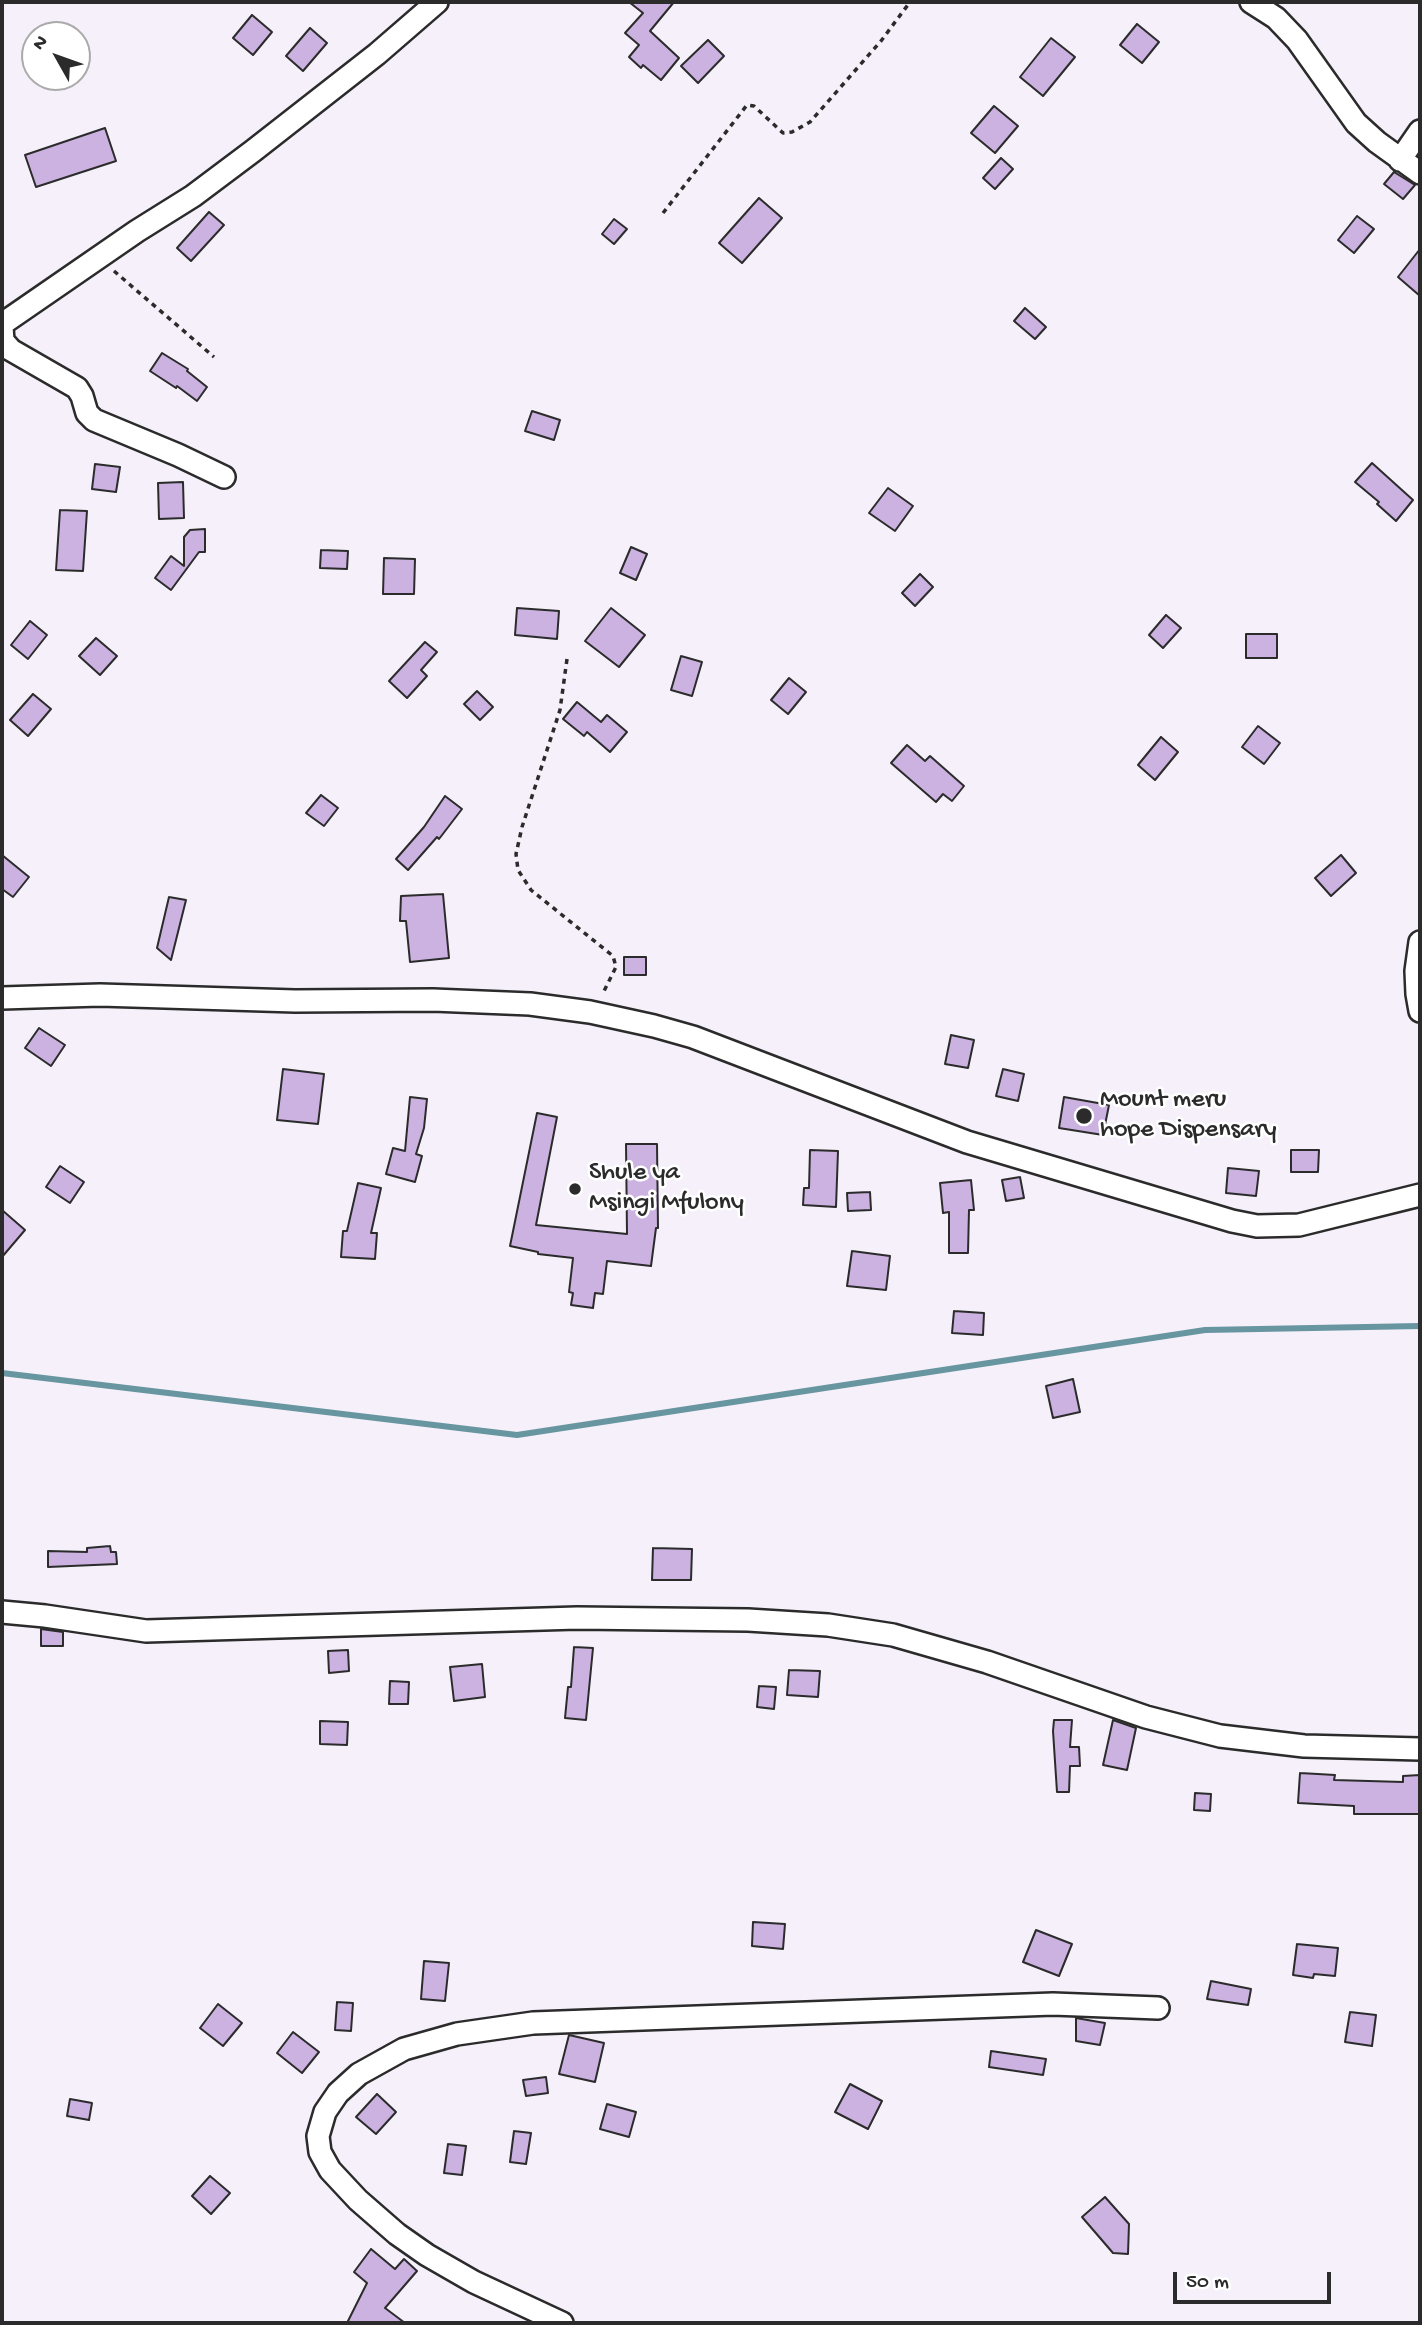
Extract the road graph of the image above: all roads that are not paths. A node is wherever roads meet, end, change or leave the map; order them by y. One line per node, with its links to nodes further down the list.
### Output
1 (436, 2): 6 (street)
2 (1251, 2): 4 (street)
3 (1420, 131): 4 (street)
4 (1400, 160): 5 (street)
5 (1420, 173)
6 (2, 326): 7 (street)
7 (223, 477)
8 (1420, 942): 10 (street)
9 (2, 998): 11 (street)
10 (1420, 1011)
11 (1420, 1195)
12 (2, 1612): 13 (street)
13 (1420, 1749)
14 (1158, 2008): 15 (street)
15 (562, 2323)

